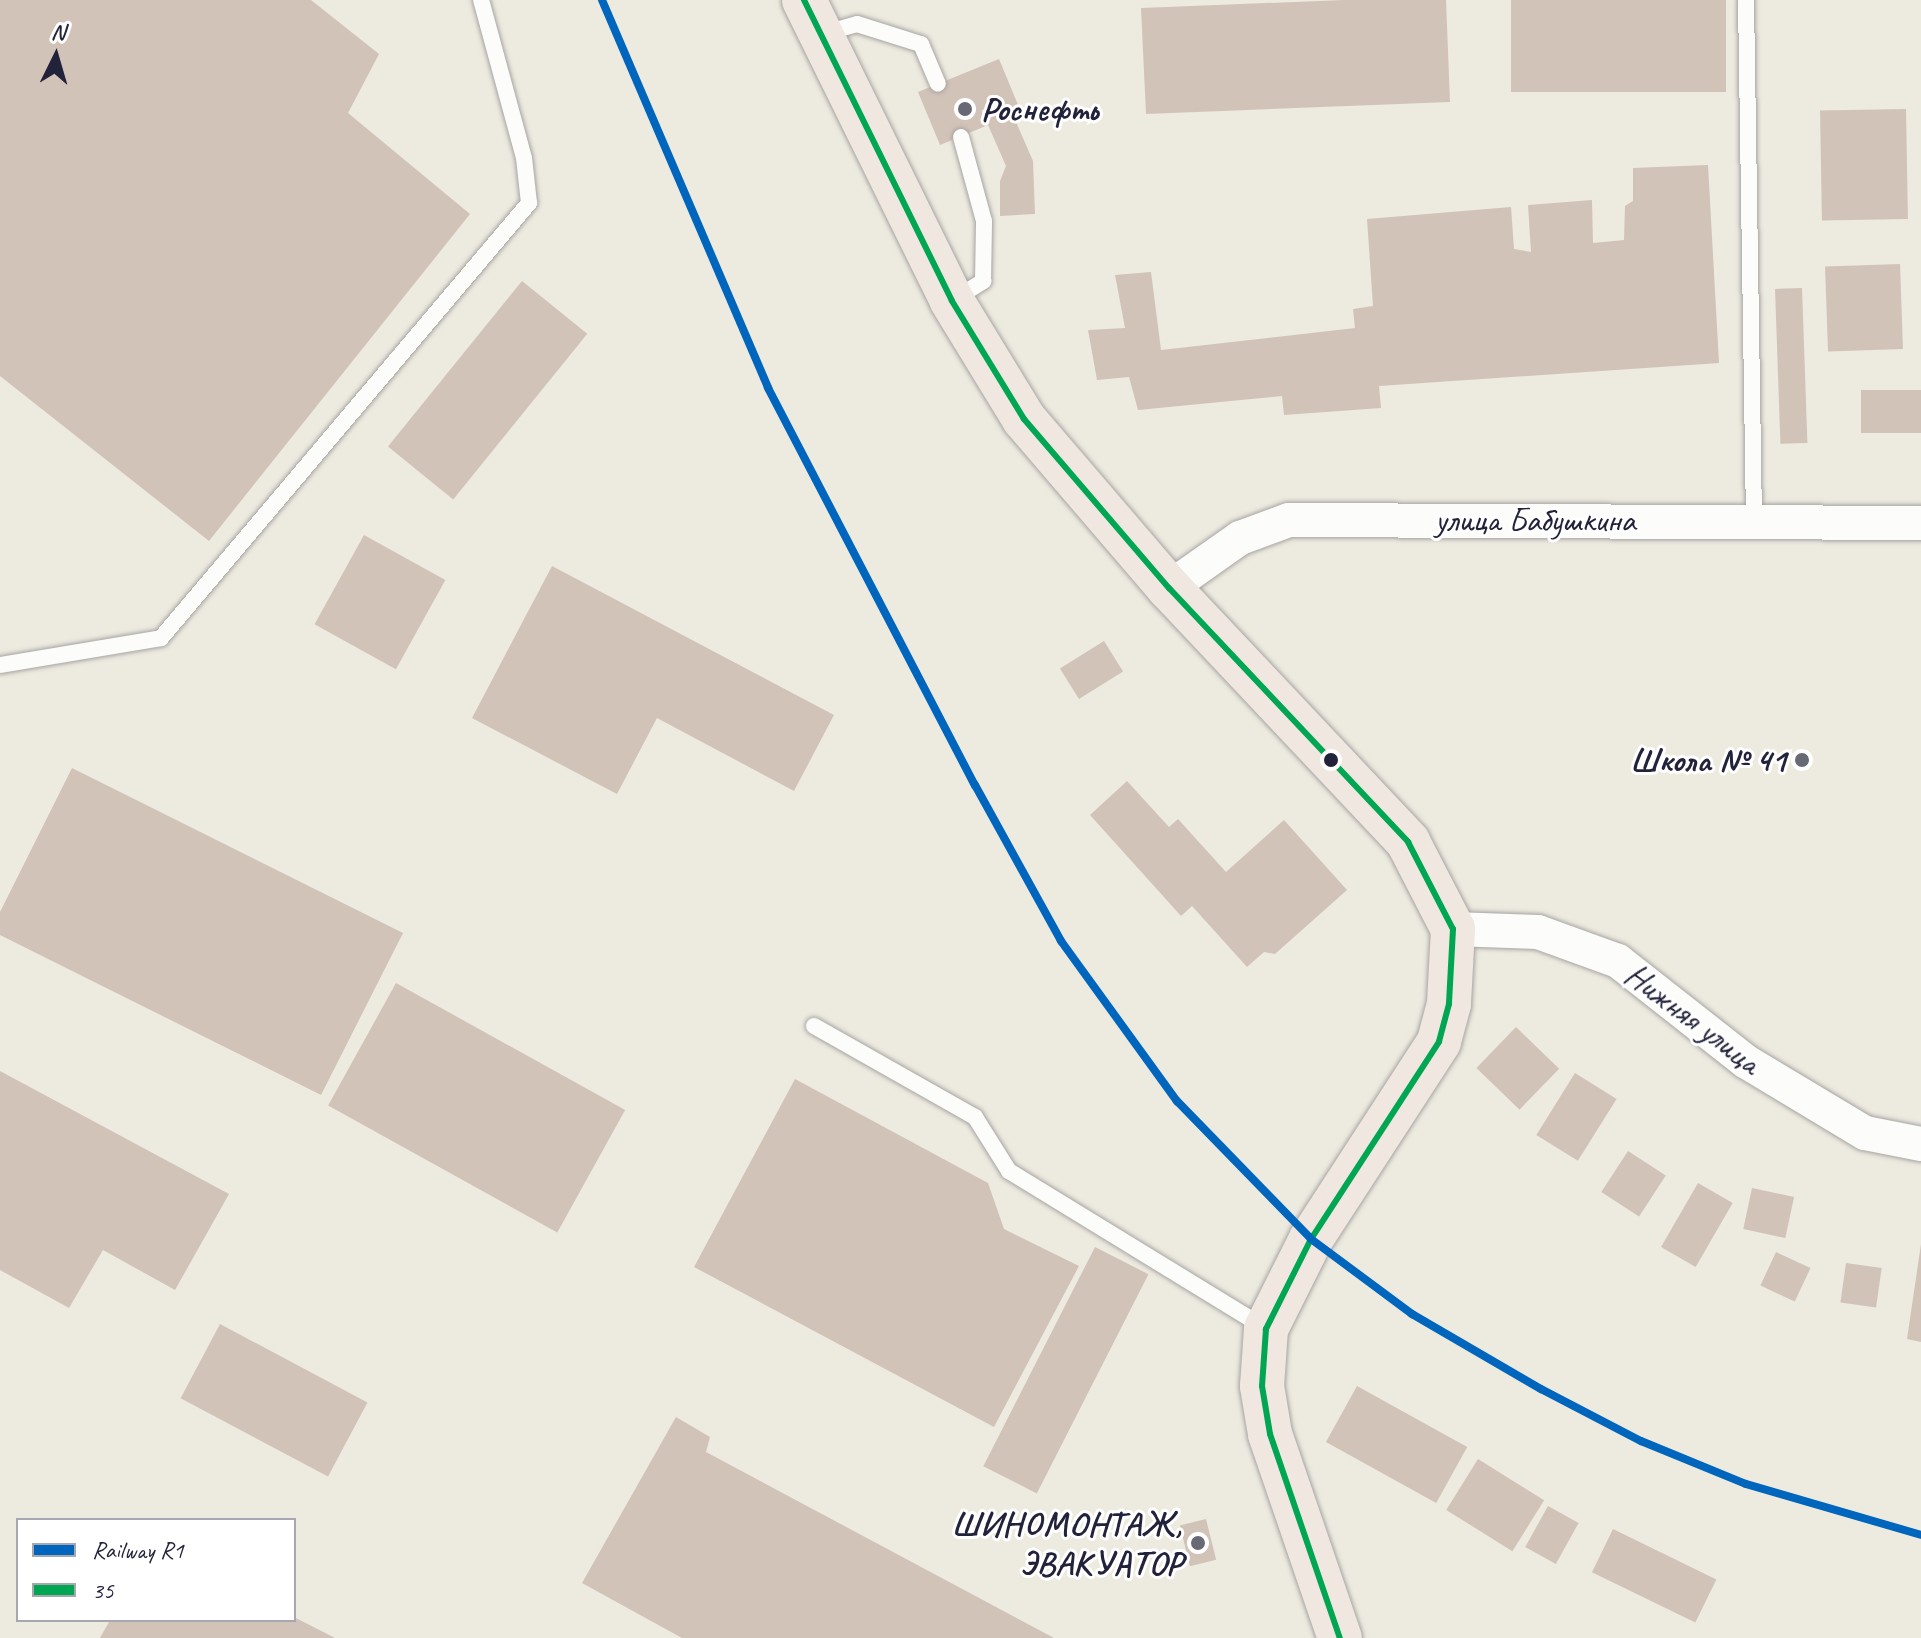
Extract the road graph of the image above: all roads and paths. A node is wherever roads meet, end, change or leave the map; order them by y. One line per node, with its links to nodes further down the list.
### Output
1 (481, 0): 10 (lane)
2 (1746, 0): 7 (lane)
3 (813, 17): 4 (lane); 6 (main road)
4 (938, 84)
5 (961, 137): 6 (lane)
6 (952, 301): 9 (main road)
7 (1754, 519): 8 (street, улица Бабушкина); 9 (street, улица Бабушкина)
8 (1921, 523)
9 (1169, 588): 11 (main road)
10 (0, 665)
11 (1453, 929): 13 (street, Нижняя улица); 14 (main road)
12 (814, 1026): 14 (lane)
13 (1921, 1144)
14 (1266, 1329): 15 (main road)
15 (1340, 1638)

